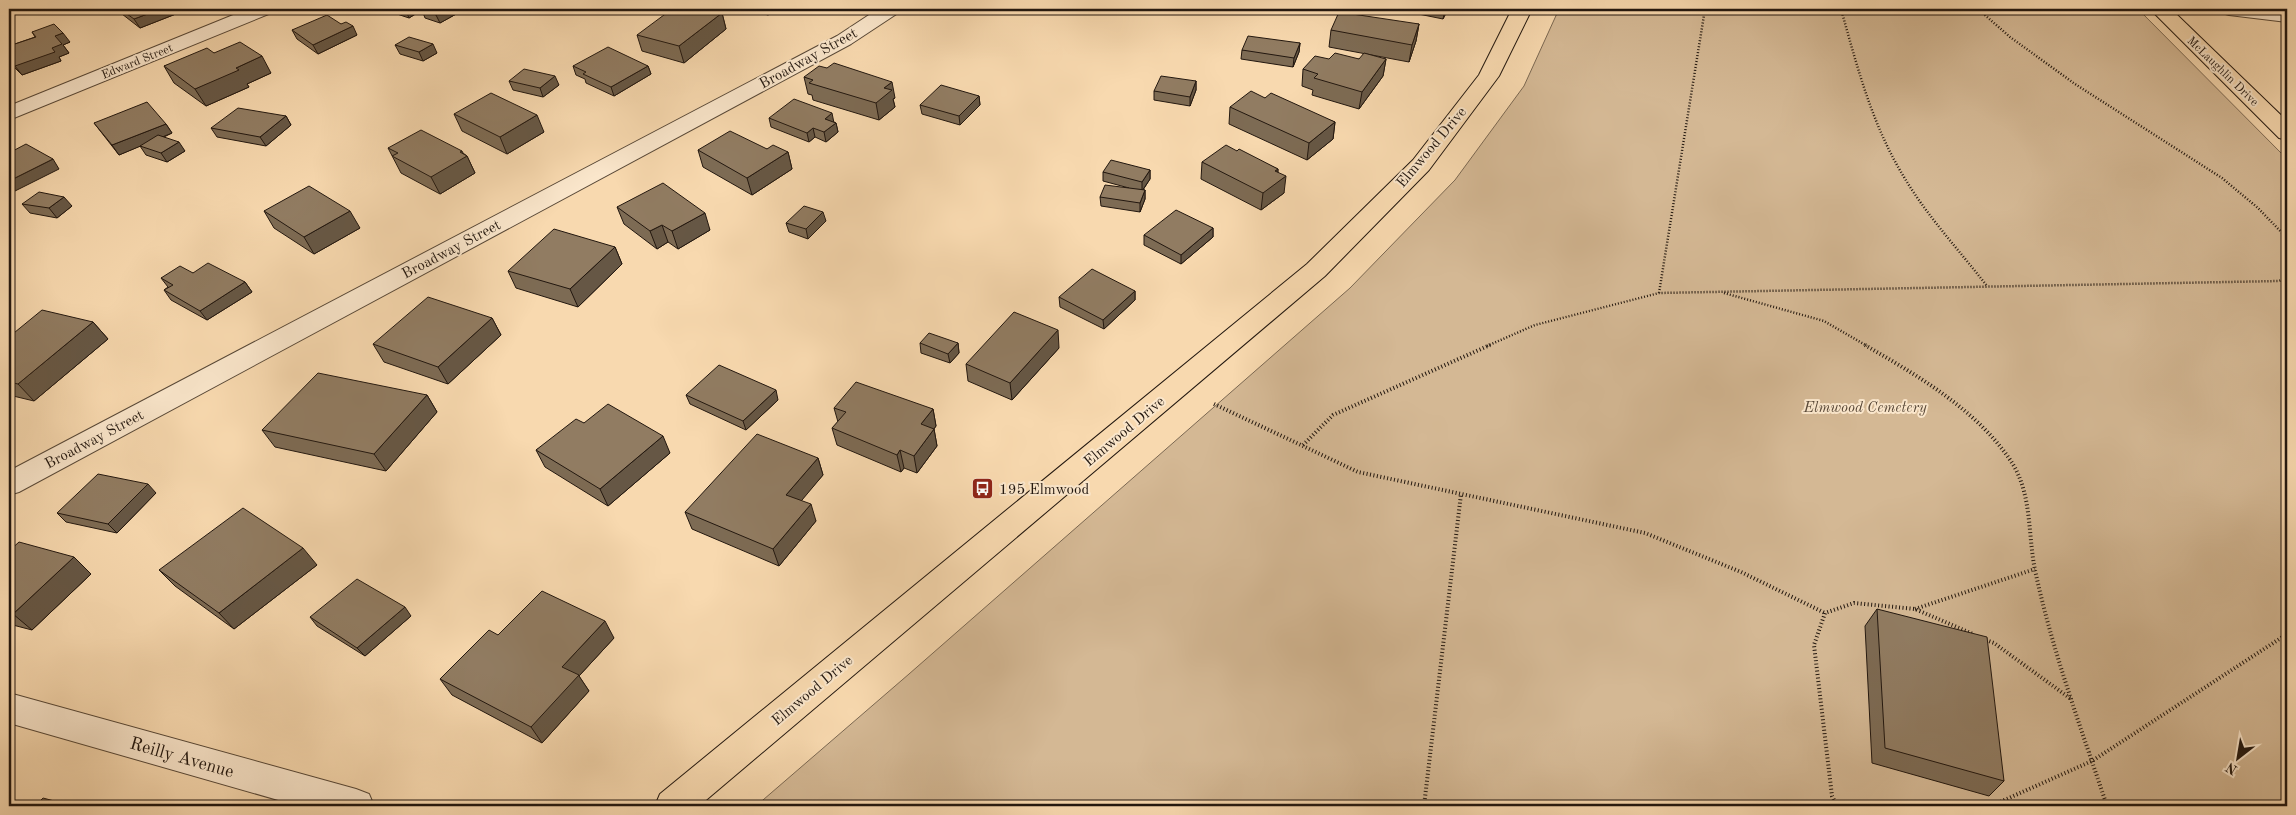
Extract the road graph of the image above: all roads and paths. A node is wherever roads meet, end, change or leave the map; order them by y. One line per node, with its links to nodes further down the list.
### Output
1 (264, 9): 10 (street, Edward Street)
2 (891, 9): 19 (street, Broadway Street)
3 (1522, 9): 17 (main road, Elmwood Drive)
4 (1705, 9): 16 (path)
5 (1841, 9): 14 (path)
6 (1978, 9): 12 (path)
7 (2160, 9): 11 (main road, McLaughlin Drive)
8 (2229, 9): 9 (street)
9 (2287, 16)
10 (9, 114)
11 (2287, 133)
12 (2287, 238)
13 (2287, 278): 14 (path)
14 (1987, 286): 15 (path)
15 (1719, 292): 16 (path); 21 (path)
16 (1659, 293): 18 (path)
17 (1176, 387): 18 (path); 31 (main road, Elmwood Drive)
18 (1303, 445): 20 (path)
19 (9, 484)
20 (1461, 494): 23 (path); 32 (path)
21 (2034, 569): 22 (path); 27 (path)
22 (1915, 609): 23 (path); 25 (path)
23 (1825, 613): 33 (path)
24 (2287, 634): 29 (path)
25 (1976, 636)
26 (1985, 639): 27 (path)
27 (2071, 699): 29 (path)
28 (9, 708): 30 (street, Reilly Avenue)
29 (2092, 761): 34 (path); 35 (path)
30 (356, 806)
31 (673, 806)
32 (1424, 806)
33 (1837, 806)
34 (1991, 806)
35 (2107, 806)

